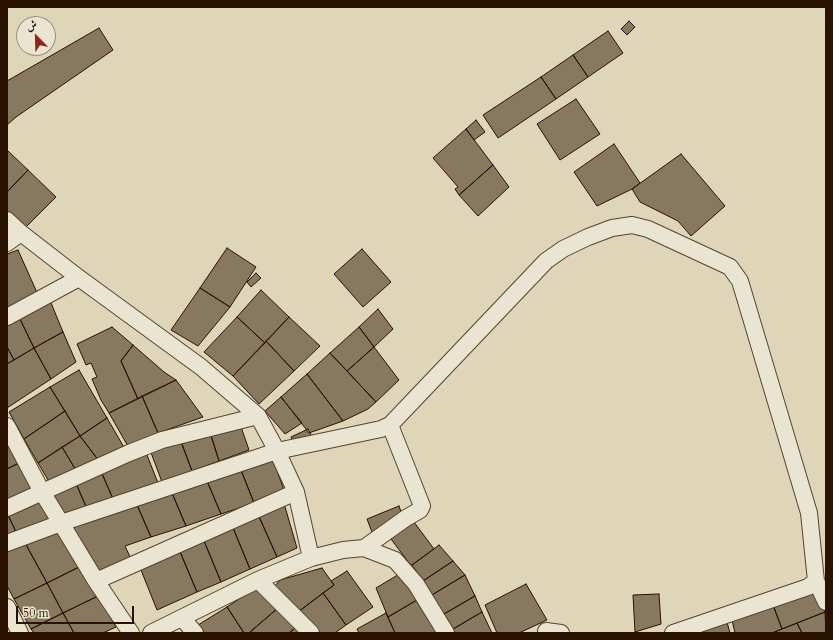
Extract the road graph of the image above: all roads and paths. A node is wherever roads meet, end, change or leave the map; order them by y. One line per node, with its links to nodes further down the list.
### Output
1 (7, 220): 2 (street)
2 (21, 233): 3 (street); 4 (street)
3 (7, 243)
4 (80, 278): 5 (street); 6 (street)
5 (7, 317)
6 (258, 416): 9 (street); 10 (street)
7 (390, 425): 9 (street); 15 (street); 19 (street)
8 (7, 426): 10 (street)
9 (278, 451): 11 (street); 13 (street)
10 (42, 492): 12 (street); 13 (street)
11 (296, 492): 16 (street); 18 (street)
12 (7, 508)
13 (61, 524): 14 (street); 18 (street)
14 (7, 543)
15 (364, 548): 16 (street); 28 (street)
16 (311, 558): 17 (street)
17 (258, 580): 22 (street); 27 (street)
18 (96, 581): 24 (street)
19 (816, 582): 20 (street); 29 (street)
20 (826, 602)
21 (7, 607): 23 (street)
22 (182, 618): 25 (street); 26 (street)
23 (20, 633)
24 (131, 633)
25 (152, 633)
26 (195, 633)
27 (311, 633)
28 (446, 633)
29 (673, 633)

